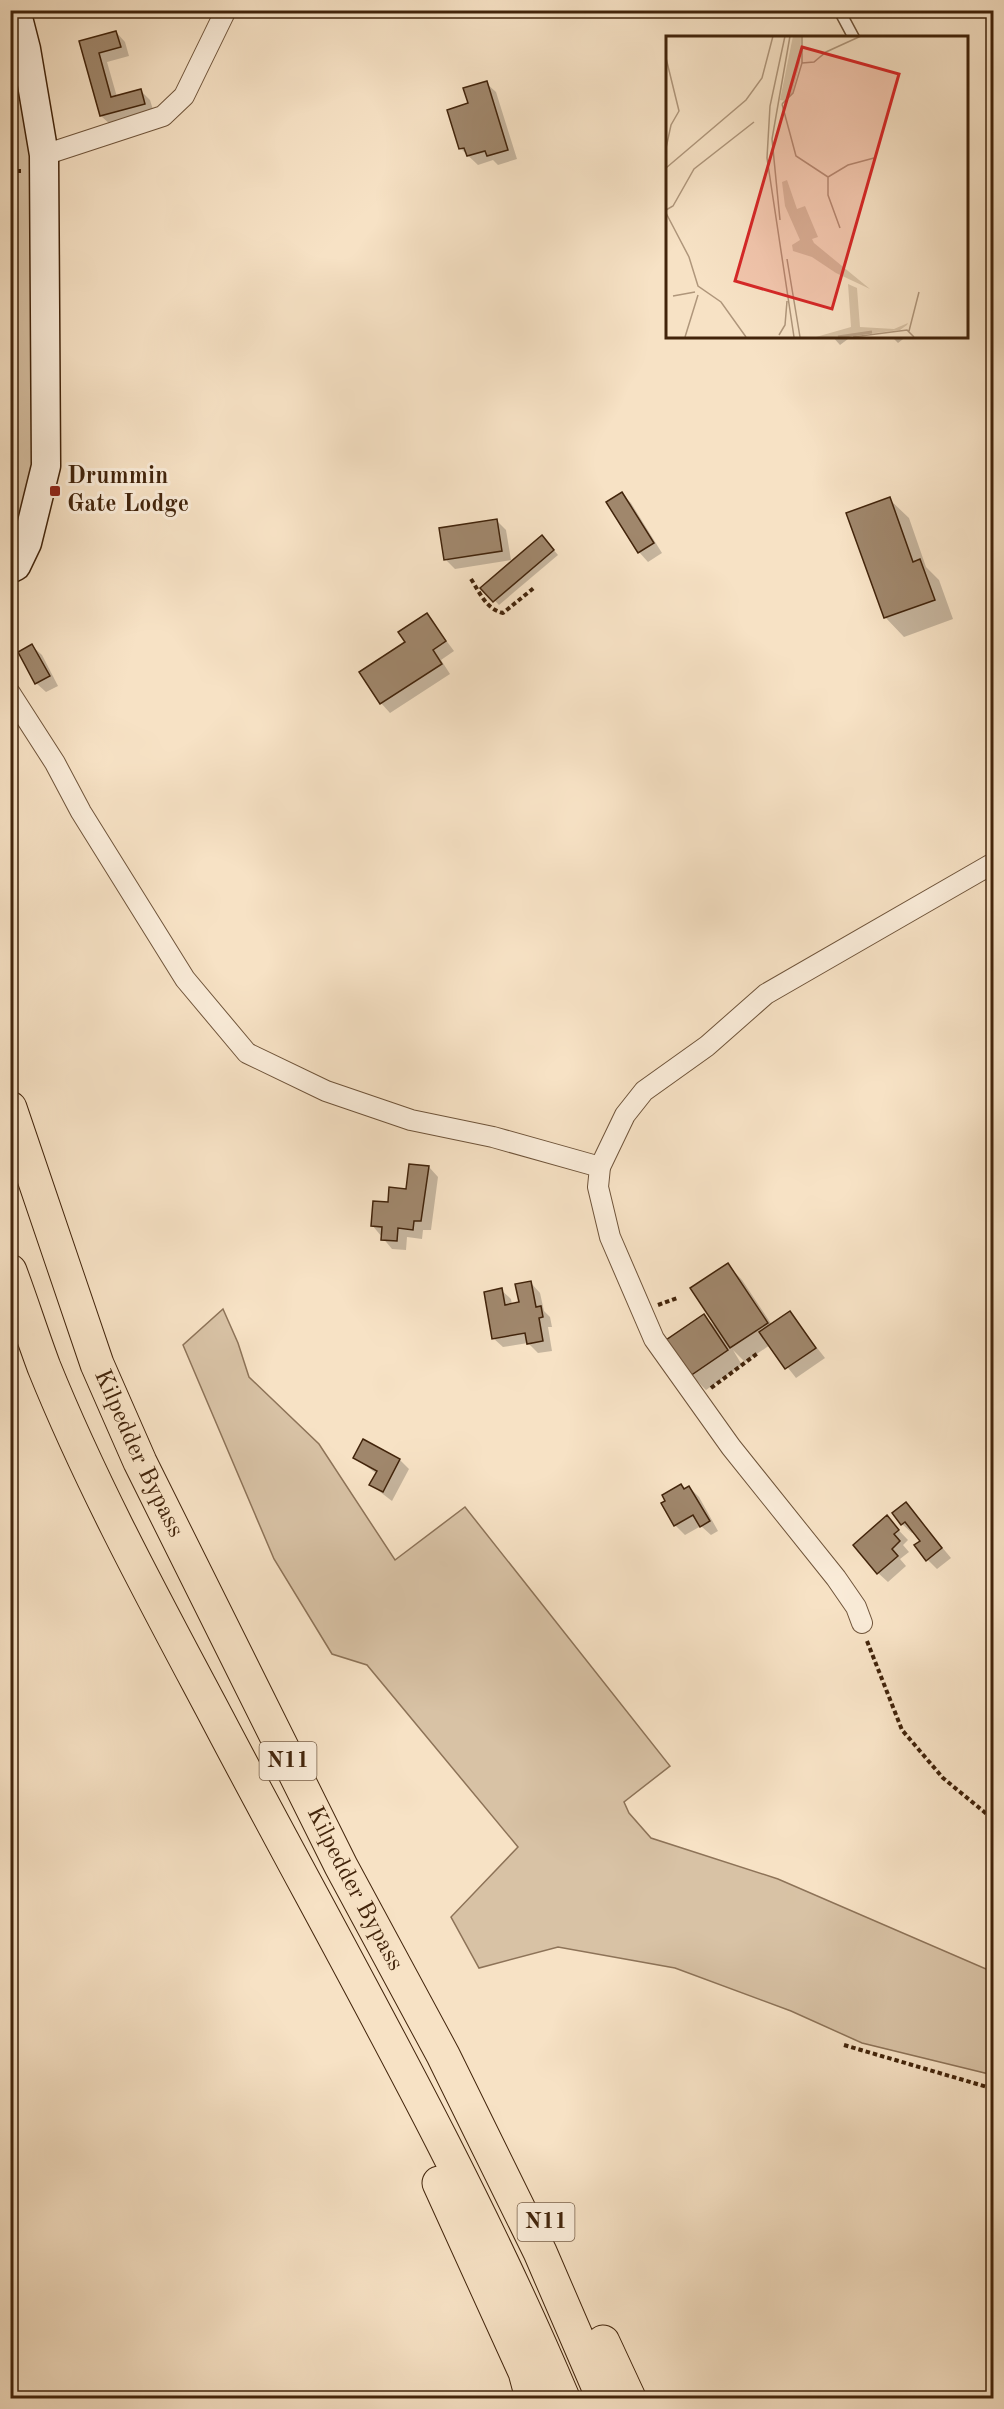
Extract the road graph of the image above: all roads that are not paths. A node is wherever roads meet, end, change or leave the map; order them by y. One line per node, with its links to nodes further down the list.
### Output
1 (16, 10): 5 (main road)
2 (226, 10): 5 (street)
3 (839, 10): 4 (lane)
4 (853, 36)
5 (44, 155): 6 (main road)
6 (10, 569)
7 (10, 693): 10 (street)
8 (990, 865): 10 (street)
9 (10, 1108): 14 (highway, Kilpedder Bypass / N11)
10 (600, 1167): 12 (street)
11 (10, 1271): 13 (highway, Kilpedder Bypass / N11)
12 (862, 1623)
13 (298, 1871): 15 (highway, N11); 16 (highway, Kilpedder Bypass / N11)
14 (443, 2055): 17 (highway, Kilpedder Bypass / N11); 18 (highway, N11)
15 (532, 2398)
16 (564, 2398)
17 (603, 2398)
18 (629, 2398)

